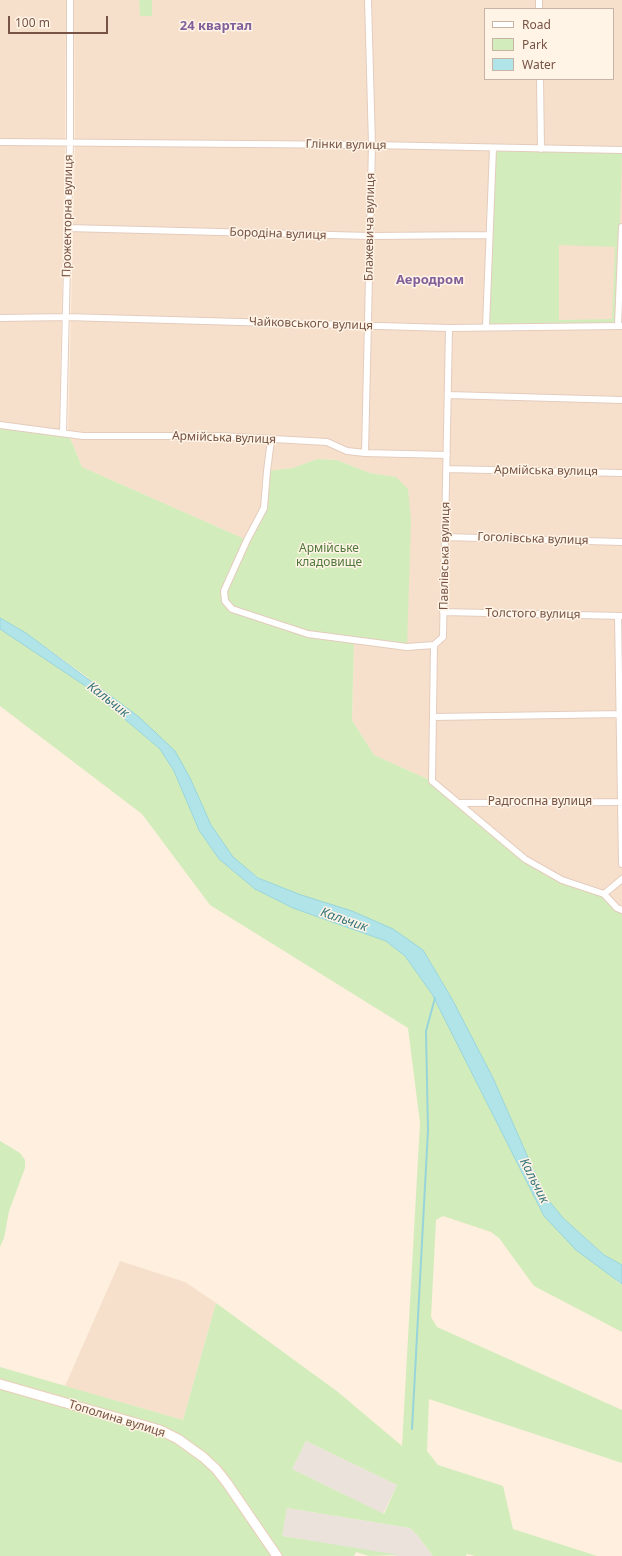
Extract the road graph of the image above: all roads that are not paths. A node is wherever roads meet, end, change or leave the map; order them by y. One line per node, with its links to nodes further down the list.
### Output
1 (70, 0): 5 (street, Прожекторна вулиця)
2 (368, 0): 6 (street, Блажевича вулиця)
3 (540, 80): 8 (street)
4 (0, 142): 5 (street, Глінки вулиця)
5 (70, 143): 6 (street, Глінки вулиця); 11 (street, Прожекторна вулиця)
6 (372, 145): 7 (street, Глінки вулиця); 12 (street, Блажевича вулиця)
7 (493, 148): 8 (street, Глінки вулиця); 13 (street)
8 (541, 149): 9 (street, Глінки вулиця)
9 (622, 150)
10 (622, 227): 14 (street)
11 (68, 228): 12 (street, Бородіна вулиця); 15 (street, Прожекторна вулиця)
12 (370, 236): 13 (street, Бородіна вулиця); 17 (street, Блажевича вулиця)
13 (489, 236): 19 (street)
14 (622, 241): 18 (street)
15 (66, 317): 16 (street, Чайковського вулиця); 17 (street, Чайковського вулиця); 24 (street, Прожекторна вулиця)
16 (0, 318)
17 (368, 326): 20 (street, Чайковського вулиця); 26 (street, Блажевича вулиця)
18 (620, 326): 19 (street, Чайковського вулиця)
19 (486, 327): 20 (street, Чайковського вулиця)
20 (449, 328): 21 (street, Павлівська вулиця)
21 (448, 395): 22 (street); 27 (street, Павлівська вулиця)
22 (622, 400)
23 (0, 424): 24 (street, Армійська вулиця)
24 (63, 432): 25 (street, Армійська вулиця)
25 (271, 440): 26 (street, Армійська вулиця); 34 (street)
26 (365, 454): 27 (street, Армійська вулиця)
27 (447, 455): 28 (street, Павлівська вулиця)
28 (446, 469): 29 (street, Армійська вулиця); 30 (street, Павлівська вулиця)
29 (622, 473)
30 (445, 537): 31 (street, Гоголівська вулиця); 32 (street, Павлівська вулиця)
31 (622, 542)
32 (444, 612): 33 (street, Толстого вулиця); 34 (street, Павлівська вулиця)
33 (620, 616): 35 (street)
34 (434, 645): 36 (street, Павлівська вулиця)
35 (621, 714): 36 (street); 37 (street)
36 (433, 717): 38 (street, Павлівська вулиця)
37 (621, 802): 38 (street, Радгоспна вулиця); 39 (street)
38 (458, 803): 41 (street)
39 (622, 864)
40 (622, 880): 41 (street)
41 (604, 894): 42 (street)
42 (622, 910)
43 (0, 1384): 44 (main road, Тополина вулиця)
44 (277, 1556)

